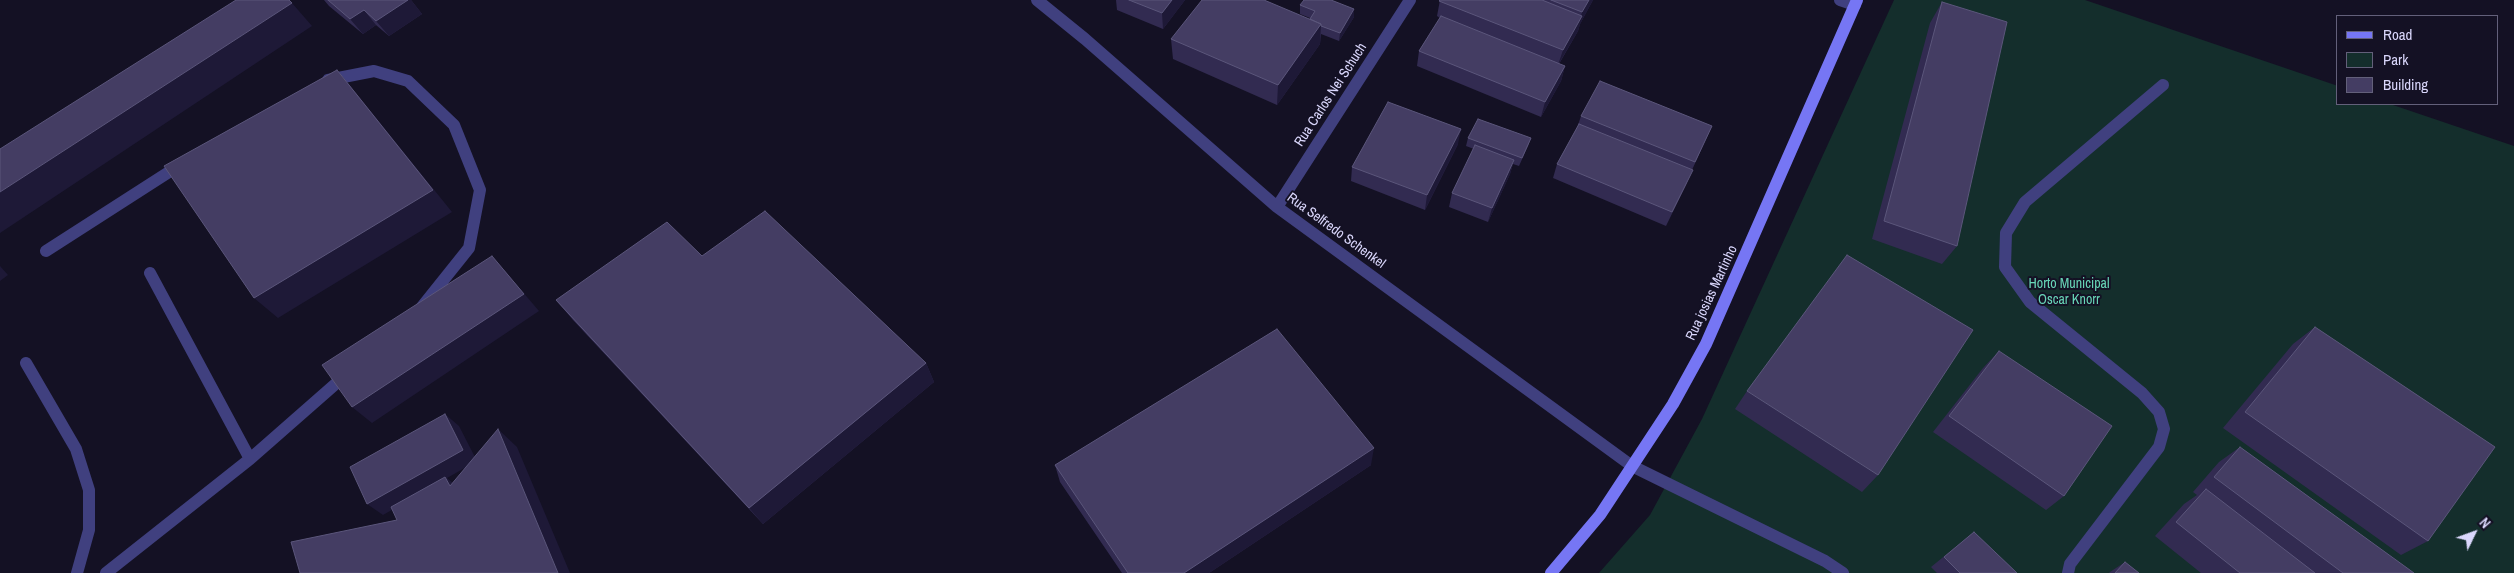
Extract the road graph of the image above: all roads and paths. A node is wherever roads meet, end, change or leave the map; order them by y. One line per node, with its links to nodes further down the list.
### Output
1 (1037, 0): 8 (street, Rua Selfredo Schenkel)
2 (1410, 0): 8 (street, Rua Carlos Nei Schuch)
3 (1840, 0): 4 (street)
4 (1856, 3): 15 (street, Rua josias Martinho)
5 (316, 85): 11 (street)
6 (2163, 85): 20 (street)
7 (194, 156): 9 (street)
8 (1277, 207): 15 (street, Rua Selfredo Schenkel)
9 (46, 251)
10 (150, 273): 14 (street)
11 (412, 318)
12 (360, 362): 14 (street)
13 (26, 363): 16 (street)
14 (250, 459): 17 (street)
15 (1632, 466): 18 (street, Rua josias Martinho); 19 (street, Rua Selfredo Schenkel)
16 (77, 573)
17 (106, 573)
18 (1550, 573)
19 (1843, 573)
20 (2068, 573)

